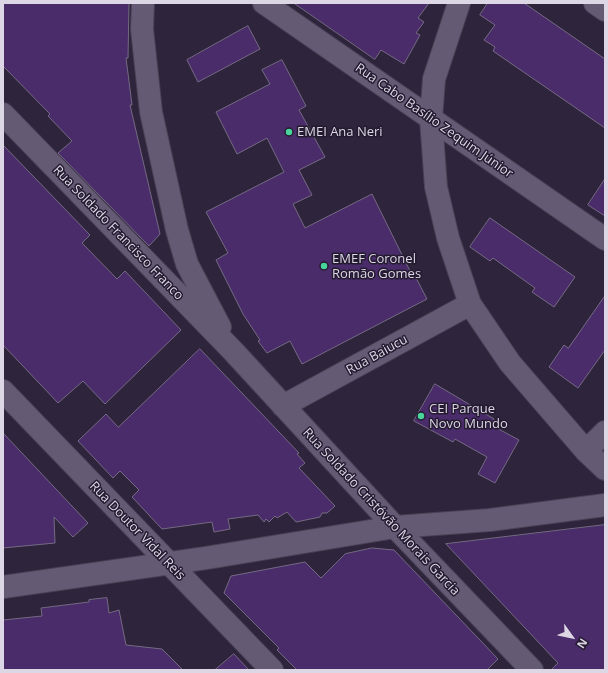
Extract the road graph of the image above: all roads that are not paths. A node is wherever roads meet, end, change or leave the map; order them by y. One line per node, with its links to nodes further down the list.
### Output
1 (143, 3): 10 (street)
2 (264, 3): 7 (street, Rua Cabo Basílio Zequim Júnior)
3 (459, 3): 7 (street)
4 (595, 3): 5 (street)
5 (605, 10)
6 (3, 114): 10 (street, Rua Soldado Francisco Franco)
7 (431, 120): 8 (street, Rua Cabo Basílio Zequim Júnior); 9 (street)
8 (605, 239)
9 (470, 304): 12 (street, Rua Baiucu); 14 (street)
10 (233, 352): 12 (street, Rua Soldado Cristóvão Morais Garcia)
11 (3, 391): 18 (street, Rua Doutor Vidal Reis)
12 (283, 406): 17 (street, Rua Soldado Cristóvão Morais Garcia)
13 (605, 432): 14 (street)
14 (586, 451): 15 (street)
15 (605, 469)
16 (605, 504): 17 (street)
17 (395, 527): 18 (street); 21 (street, Rua Soldado Cristóvão Morais Garcia)
18 (169, 564): 19 (street); 20 (street, Rua Doutor Vidal Reis)
19 (3, 587)
20 (272, 670)
21 (532, 670)

